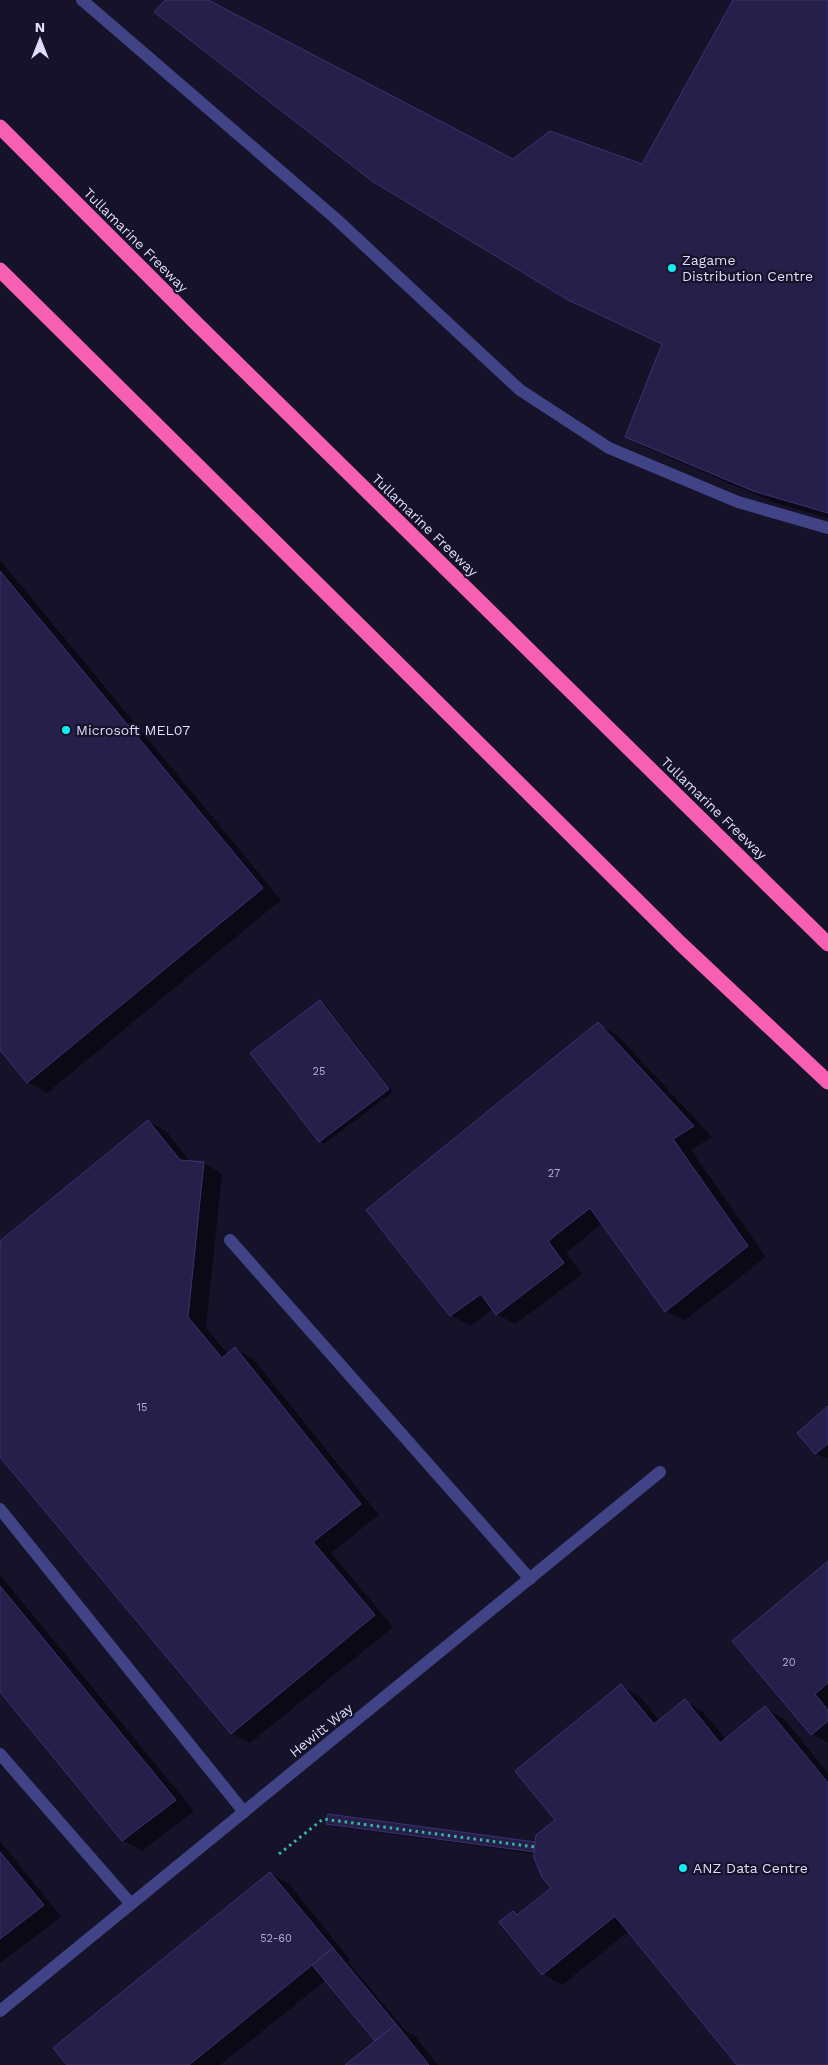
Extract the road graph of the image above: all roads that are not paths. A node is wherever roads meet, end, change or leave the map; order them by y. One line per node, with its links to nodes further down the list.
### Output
1 (82, 0): 4 (street)
2 (0, 127): 5 (highway, Tullamarine Freeway)
3 (0, 270): 6 (highway)
4 (828, 528)
5 (828, 944)
6 (828, 1082)
7 (230, 1240): 10 (street)
8 (660, 1472): 10 (street, Hewitt Way)
9 (0, 1509): 12 (street)
10 (530, 1579): 12 (street, Hewitt Way)
11 (0, 1754): 13 (street)
12 (244, 1812): 13 (street, Hewitt Way)
13 (131, 1904): 14 (street, Hewitt Way)
14 (0, 2011)

